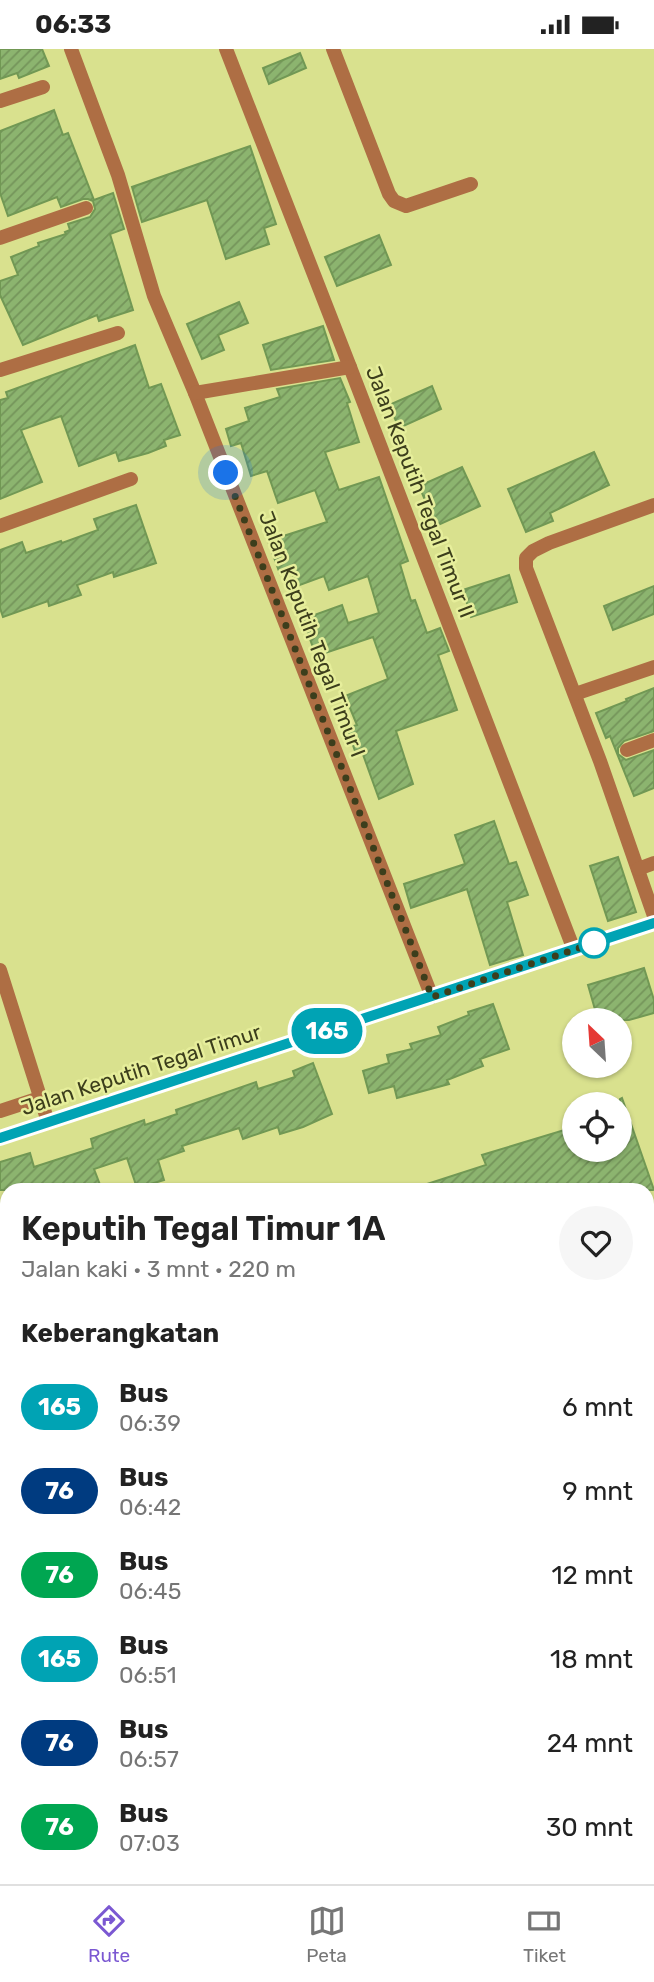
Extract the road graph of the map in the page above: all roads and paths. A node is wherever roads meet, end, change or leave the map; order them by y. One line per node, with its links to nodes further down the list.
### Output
1 (71, 49): 12 (street, Jalan Keputih Tegal Timur I)
2 (226, 49): 10 (street, Jalan Keputih Tegal Timur II)
3 (333, 49): 6 (street)
4 (43, 87): 5 (street)
5 (0, 101)
6 (471, 184)
7 (86, 208): 8 (street)
8 (0, 238)
9 (118, 333): 11 (street)
10 (350, 367): 12 (street); 24 (street, Jalan Keputih Tegal Timur II)
11 (0, 370)
12 (195, 393): 26 (street, Jalan Keputih Tegal Timur I)
13 (131, 479): 15 (street)
14 (654, 505): 17 (street)
15 (0, 527)
16 (654, 667): 17 (street)
17 (575, 694): 21 (street)
18 (654, 740): 19 (street)
19 (627, 750)
20 (654, 863): 21 (street)
21 (638, 869): 22 (street)
22 (654, 916)
23 (654, 923): 24 (street, Jalan Keputih Tegal Timur)
24 (574, 950): 26 (street, Jalan Keputih Tegal Timur)
25 (0, 970): 27 (street)
26 (432, 997): 29 (street, Jalan Keputih Tegal Timur)
27 (40, 1098): 28 (street); 29 (street)
28 (0, 1111)
29 (48, 1122): 30 (street, Jalan Keputih Tegal Timur)
30 (0, 1138)

